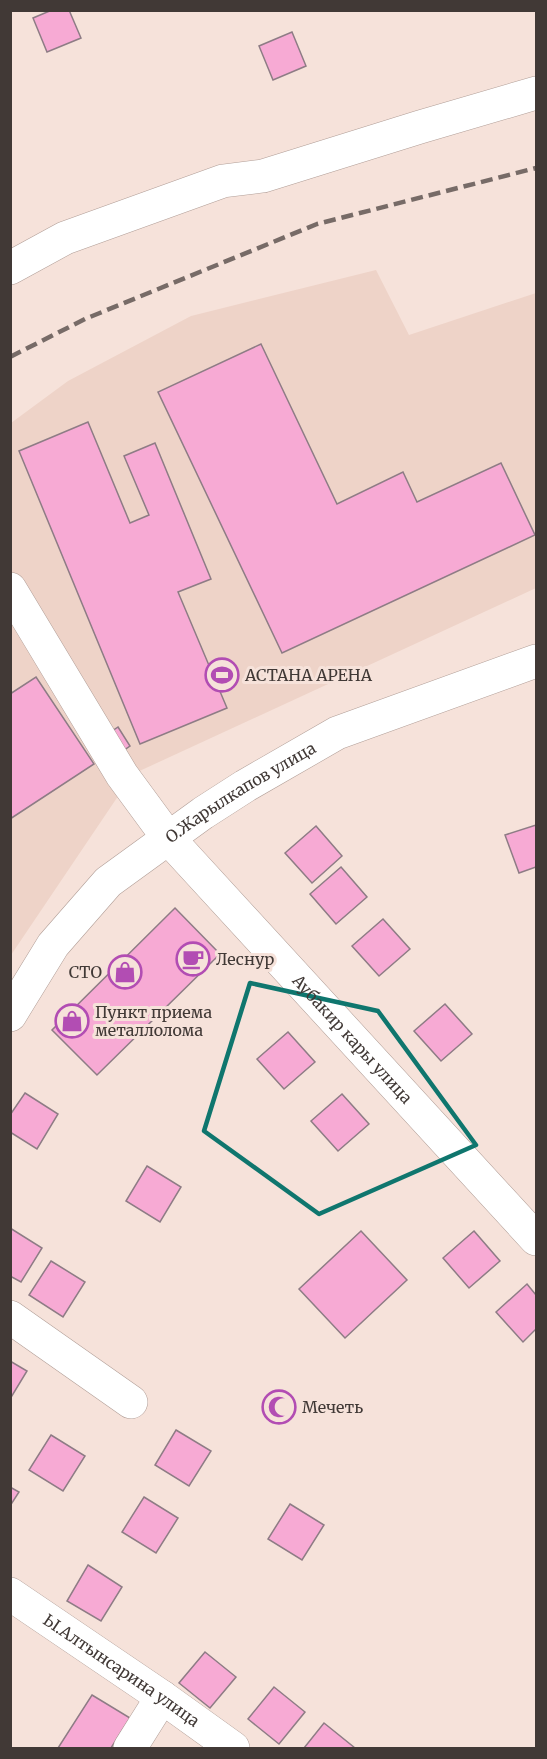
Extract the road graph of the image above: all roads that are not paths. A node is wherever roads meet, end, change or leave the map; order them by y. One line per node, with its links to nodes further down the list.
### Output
1 (537, 93): 2 (street)
2 (10, 268)
3 (10, 589): 5 (street, Аубакир кары улица)
4 (537, 661): 5 (street, О.Жарылкапов улица)
5 (169, 839): 6 (street, О.Жарылкапов улица); 7 (street, Аубакир кары улица)
6 (10, 1015)
7 (537, 1239)
8 (10, 1317): 9 (street)
9 (131, 1402)
10 (10, 1594): 11 (street, Ы.Алтынсарина улица)
11 (162, 1697): 12 (street); 13 (street, Ы.Алтынсарина улица)
12 (130, 1749)
13 (232, 1749)

